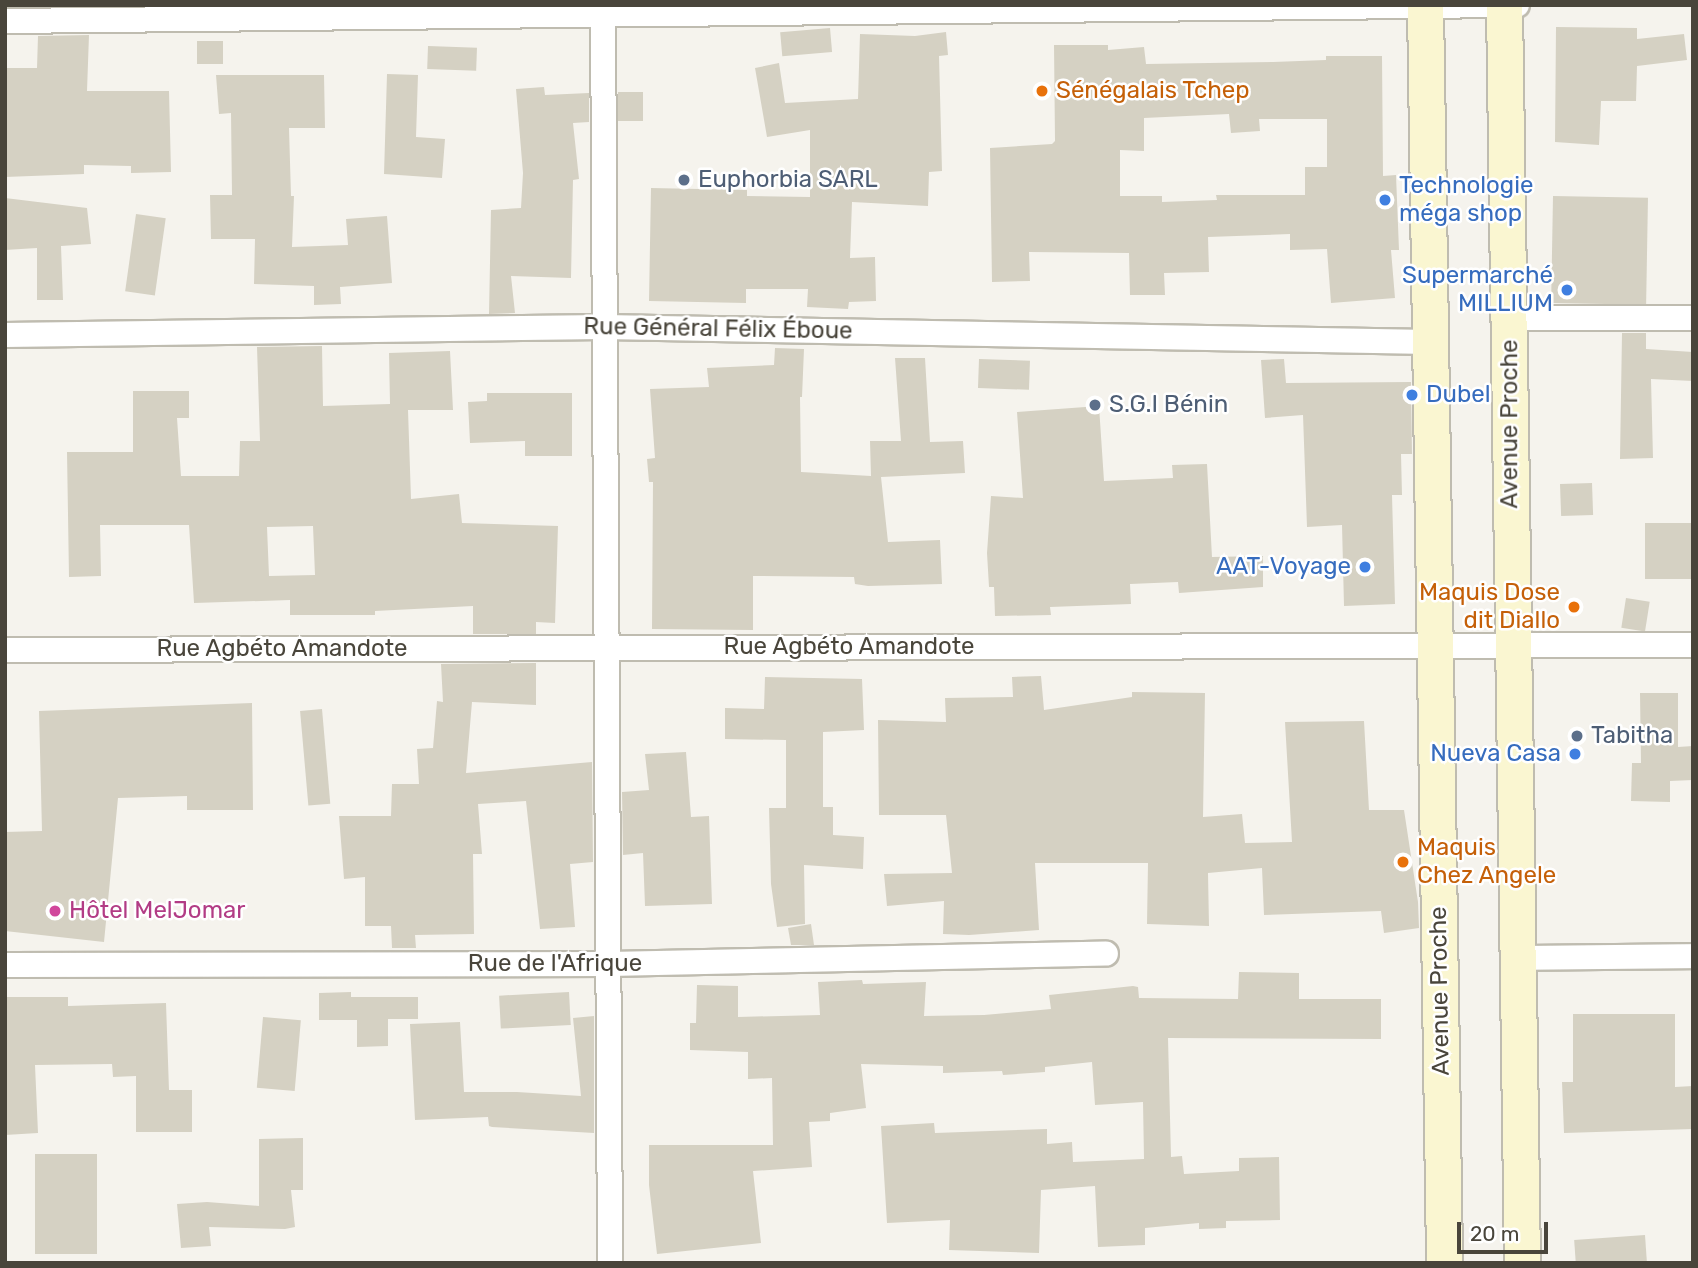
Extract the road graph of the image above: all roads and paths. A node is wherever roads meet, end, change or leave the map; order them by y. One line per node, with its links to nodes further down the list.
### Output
1 (1504, 5): 2 (street); 3 (street); 6 (street, Avenue Proche)
2 (1517, 5)
3 (1425, 6): 4 (street); 10 (street, Avenue Proche)
4 (603, 10): 5 (street); 8 (street)
5 (5, 21)
6 (1509, 318): 7 (street); 11 (street, Avenue Proche)
7 (1693, 318)
8 (604, 327): 9 (street, Rue Général Félix Éboue); 10 (street, Rue Général Félix Éboue); 14 (street)
9 (5, 335)
10 (1430, 341): 13 (street, Avenue Proche)
11 (1511, 645): 12 (street, Rue Agbéto Amandote); 13 (street, Rue Agbéto Amandote); 18 (street, Avenue Proche)
12 (1693, 645)
13 (1435, 646): 14 (street, Rue Agbéto Amandote); 22 (street, Avenue Proche)
14 (607, 648): 15 (street, Rue Agbéto Amandote); 19 (street)
15 (5, 650)
16 (1106, 954): 19 (street, Rue de l'Afrique)
17 (1693, 957): 18 (street)
18 (1515, 958): 23 (street, Avenue Proche)
19 (609, 964): 20 (street, Rue de l'Afrique); 21 (street)
20 (5, 965)
21 (610, 1263)
22 (1444, 1263)
23 (1522, 1263)

